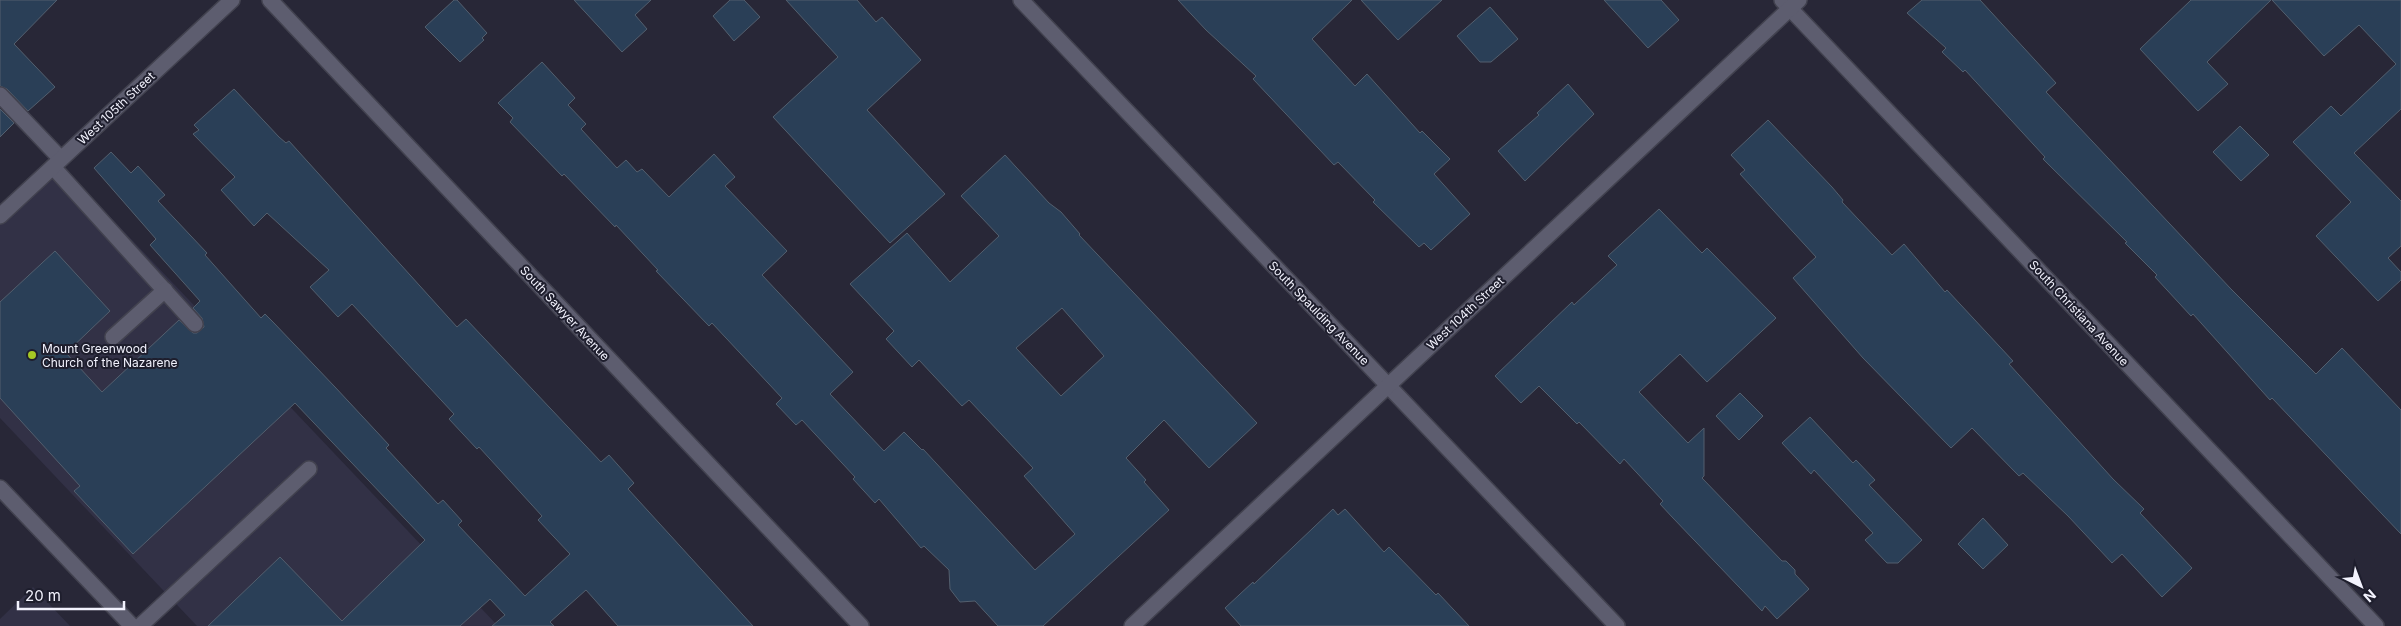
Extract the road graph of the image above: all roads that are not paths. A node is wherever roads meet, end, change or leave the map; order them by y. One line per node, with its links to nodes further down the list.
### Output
1 (232, 0): 6 (street, West 105th Street)
2 (270, 0): 16 (street, South Sawyer Avenue)
3 (1021, 0): 11 (street, South Spaulding Avenue)
4 (1790, 3): 11 (street, West 104th Street); 19 (street, South Christiana Avenue)
5 (0, 95): 6 (street)
6 (57, 163): 7 (street, West 105th Street); 8 (street)
7 (0, 216)
8 (165, 290): 9 (street); 10 (street)
9 (195, 324)
10 (113, 337)
11 (1388, 385): 17 (street, West 104th Street); 18 (street, South Spaulding Avenue)
12 (309, 469): 15 (street)
13 (0, 488): 14 (street)
14 (132, 626)
15 (140, 626)
16 (861, 626)
17 (1132, 626)
18 (1617, 626)
19 (2376, 626)

